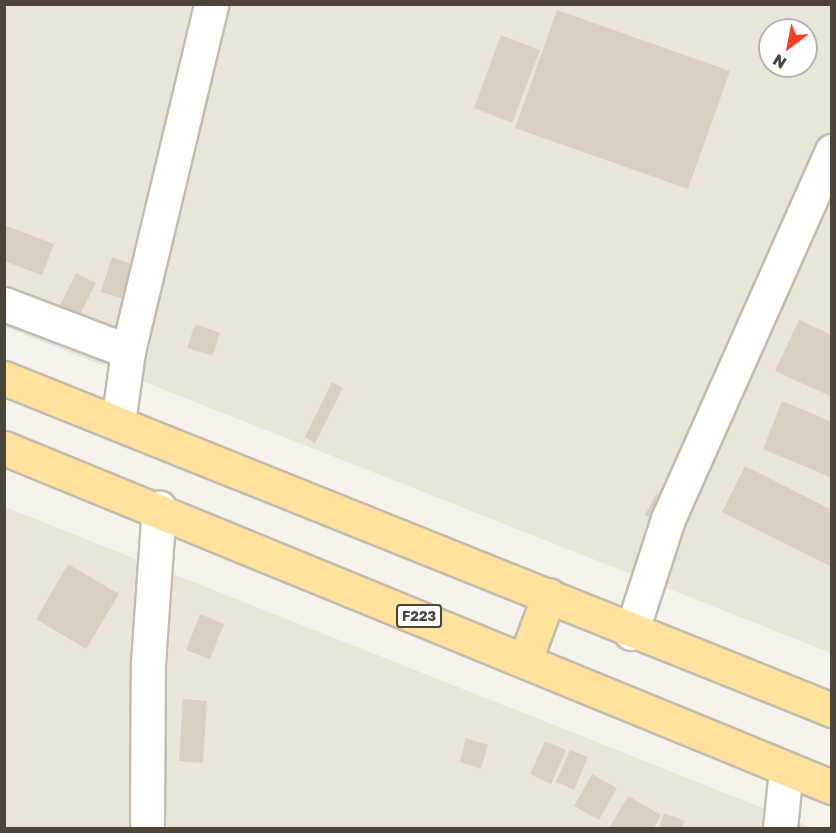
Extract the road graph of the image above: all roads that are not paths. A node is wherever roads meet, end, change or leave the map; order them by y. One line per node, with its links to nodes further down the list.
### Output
1 (211, 4): 4 (street)
2 (831, 151): 10 (street)
3 (4, 304): 4 (street)
4 (128, 351): 6 (street)
5 (4, 378): 6 (main road)
6 (118, 423): 9 (main road)
7 (4, 448): 8 (main road, F223)
8 (159, 507): 11 (main road, F223); 15 (street)
9 (549, 595): 10 (main road); 11 (main road)
10 (631, 633): 12 (main road)
11 (525, 660): 13 (main road, F223)
12 (831, 710)
13 (786, 769): 14 (main road, F223); 16 (street)
14 (831, 787)
15 (147, 828)
16 (780, 828)

